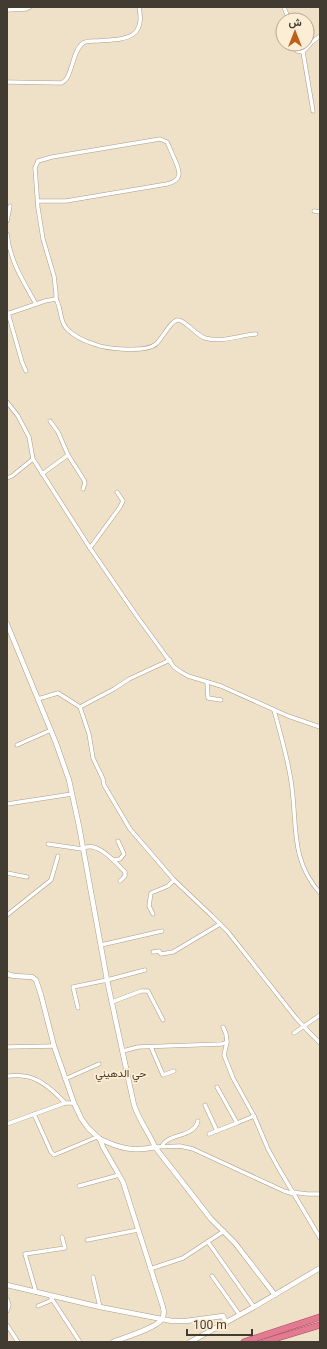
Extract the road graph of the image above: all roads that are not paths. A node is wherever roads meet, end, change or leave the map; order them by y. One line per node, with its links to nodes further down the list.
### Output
1 (30, 7): 3 (street)
2 (138, 7): 5 (street)
3 (7, 10)
4 (303, 52): 6 (street)
5 (7, 82)
6 (313, 111)
7 (38, 201): 7 (street); 13 (street)
8 (10, 206): 11 (street)
9 (314, 211): 10 (street)
10 (320, 212)
11 (7, 221)
12 (7, 234): 14 (street)
13 (56, 299): 14 (street); 16 (street)
14 (36, 304): 15 (street)
15 (8, 314): 17 (street)
16 (256, 334)
17 (26, 371)
18 (7, 402): 21 (street)
19 (50, 421): 20 (street)
20 (68, 455): 22 (street); 24 (street)
21 (33, 459): 22 (street); 23 (street)
22 (42, 474): 26 (street)
23 (7, 478)
24 (83, 489)
25 (117, 492): 26 (street)
26 (90, 548): 28 (street)
27 (7, 624): 30 (street)
28 (170, 660): 29 (street); 32 (street)
29 (207, 682): 31 (street); 33 (street)
30 (38, 699): 32 (street); 35 (street)
31 (221, 700)
32 (80, 707): 46 (street)
33 (274, 710): 34 (street); 48 (street)
34 (320, 727)
35 (50, 730): 36 (street); 37 (street)
36 (17, 745)
37 (72, 794): 38 (street); 41 (street)
38 (7, 804)
39 (118, 841): 43 (street)
40 (48, 844): 41 (street)
41 (82, 849): 43 (street); 53 (street)
42 (58, 856): 50 (street)
43 (108, 856): 47 (street)
44 (7, 873): 45 (street)
45 (27, 877)
46 (174, 880): 49 (street); 51 (street)
47 (120, 881)
48 (320, 893)
49 (154, 914)
50 (7, 915)
51 (220, 924): 54 (street); 62 (street)
52 (162, 931): 53 (street)
53 (101, 944): 57 (street)
54 (153, 952)
55 (145, 970): 57 (street)
56 (7, 974): 67 (street)
57 (107, 980): 58 (street); 59 (street)
58 (112, 1002): 61 (street); 70 (street)
59 (78, 1008)
60 (320, 1015): 62 (street)
61 (163, 1020)
62 (303, 1026): 64 (street); 66 (street)
63 (223, 1027): 65 (street)
64 (294, 1033)
65 (227, 1042): 69 (street); 80 (street)
66 (320, 1043)
67 (54, 1046): 68 (street); 74 (street)
68 (7, 1047)
69 (151, 1048): 70 (street); 72 (street)
70 (123, 1051): 89 (street)
71 (99, 1064): 74 (street)
72 (174, 1071)
73 (7, 1076): 76 (street)
74 (65, 1079): 77 (street)
75 (217, 1087): 82 (street)
76 (66, 1103): 77 (street); 79 (street)
77 (74, 1103): 86 (street)
78 (205, 1106): 84 (street)
79 (34, 1114): 83 (street); 86 (street)
80 (254, 1116): 82 (street); 93 (street)
81 (198, 1121): 88 (street)
82 (237, 1123): 84 (street)
83 (7, 1124)
84 (217, 1131): 85 (street)
85 (209, 1134)
86 (98, 1138): 87 (street); 90 (street)
87 (113, 1145): 89 (street); 90 (street)
88 (162, 1146): 89 (street); 93 (street)
89 (155, 1147): 96 (street)
90 (107, 1154): 91 (street)
91 (119, 1175): 92 (street); 95 (street)
92 (79, 1186)
93 (293, 1193): 94 (street); 98 (street)
94 (320, 1194)
95 (138, 1230): 99 (street); 102 (street)
96 (224, 1230): 100 (street); 107 (street)
97 (62, 1237): 106 (street)
98 (320, 1238)
99 (87, 1240)
100 (208, 1242): 102 (street); 112 (street)
101 (320, 1268): 107 (street)
102 (150, 1269): 116 (street)
103 (212, 1276): 114 (street)
104 (94, 1277): 111 (street)
105 (7, 1285): 106 (street)
106 (36, 1292): 108 (street)
107 (275, 1295): 112 (street)
108 (51, 1298): 110 (street); 111 (street); 121 (street)
109 (7, 1300): 113 (street)
110 (38, 1306)
111 (100, 1307): 116 (street)
112 (254, 1307): 114 (street)
113 (7, 1311)
114 (239, 1314): 117 (street)
115 (320, 1318): 124 (highway)
116 (161, 1320): 117 (street); 122 (street)
117 (226, 1323): 123 (street)
118 (320, 1324): 125 (highway)
119 (7, 1325): 120 (street)
120 (18, 1342)
121 (80, 1342)
122 (113, 1342)
123 (190, 1342)
124 (244, 1342)
125 (264, 1342)

